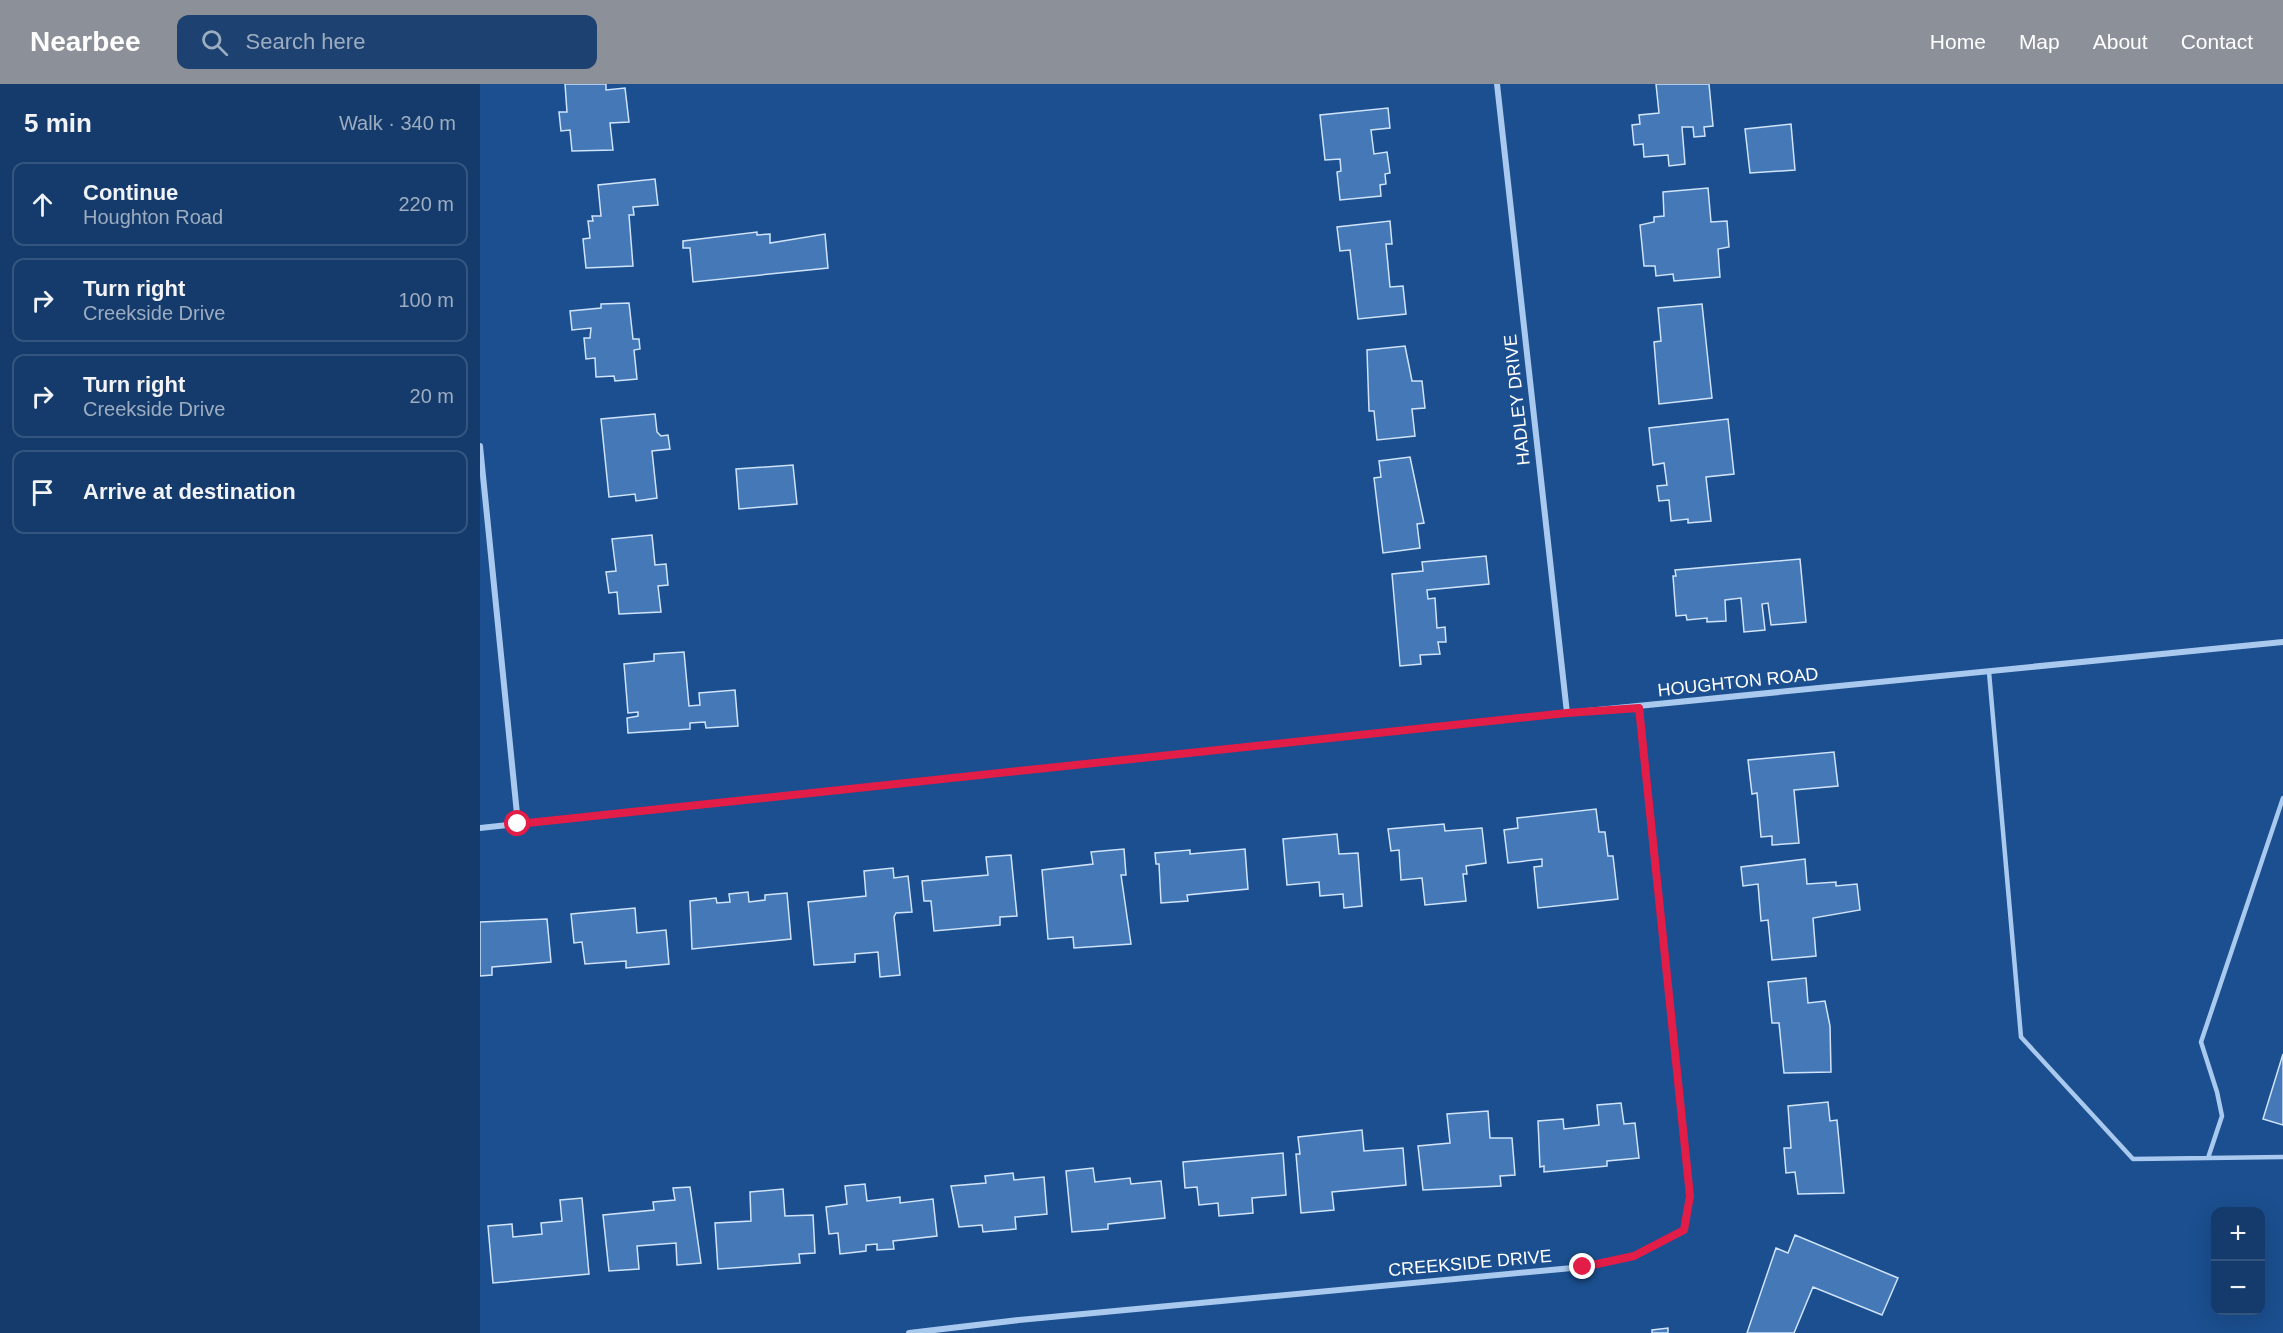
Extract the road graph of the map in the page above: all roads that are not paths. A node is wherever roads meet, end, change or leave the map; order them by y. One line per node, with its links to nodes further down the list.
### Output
1 (1497, 84): 6 (street, HADLEY DRIVE)
2 (480, 446): 8 (street)
3 (2283, 642): 4 (street, HOUGHTON ROAD)
4 (1989, 672): 5 (street, HOUGHTON ROAD); 11 (lane)
5 (1639, 708): 6 (street, HOUGHTON ROAD); 12 (street, CREEKSIDE DRIVE)
6 (1567, 713): 8 (street, HOUGHTON ROAD)
7 (2283, 798): 11 (lane)
8 (518, 824): 9 (street, HOUGHTON ROAD)
9 (480, 828)
10 (2283, 1157): 11 (lane)
11 (2208, 1158)
12 (909, 1333)

